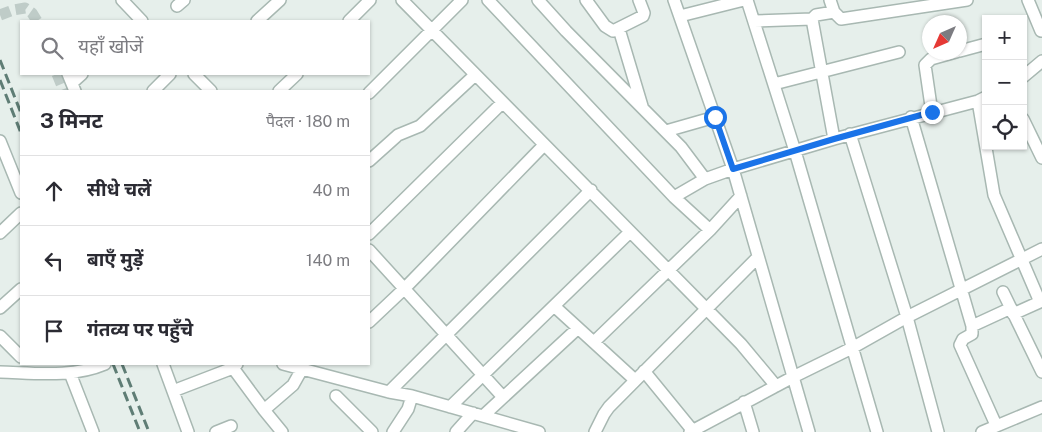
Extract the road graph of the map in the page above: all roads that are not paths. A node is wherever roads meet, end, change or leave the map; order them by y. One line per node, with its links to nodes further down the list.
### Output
1 (122, 0): 19 (street)
2 (280, 0): 20 (street)
3 (370, 0): 21 (street)
4 (402, 0): 24 (street)
5 (462, 0): 24 (street)
6 (488, 0): 65 (street)
7 (538, 0): 47 (street)
8 (586, 0): 23 (street)
9 (639, 0): 23 (street)
10 (674, 0): 17 (street)
11 (744, 0): 17 (street)
12 (747, 0): 22 (street)
13 (830, 0): 16 (street)
14 (967, 0): 16 (street)
15 (1028, 0): 25 (street)
16 (834, 12): 18 (street)
17 (680, 16): 49 (street)
18 (812, 19): 22 (street); 31 (street)
19 (139, 20)
20 (258, 20)
21 (349, 20)
22 (754, 21): 39 (street)
23 (619, 29): 47 (street)
24 (432, 30): 32 (street); 43 (street)
25 (1041, 31)
26 (982, 45): 27 (street)
27 (967, 50)
28 (899, 52): 31 (street)
29 (929, 60): 48 (street)
30 (1042, 61): 33 (street)
31 (822, 71): 39 (street); 54 (street)
32 (475, 74): 45 (street); 59 (street)
33 (1027, 74)
34 (81, 75): 38 (street)
35 (169, 75): 40 (street)
36 (195, 75): 41 (street)
37 (295, 75): 42 (street)
38 (71, 83)
39 (774, 84): 57 (street)
40 (154, 90)
41 (210, 90)
42 (280, 90)
43 (370, 92)
44 (982, 99): 48 (street)
45 (502, 103): 55 (street); 70 (street)
46 (983, 105): 74 (street)
47 (642, 109): 52 (street)
48 (932, 112): 50 (street)
49 (715, 117): 52 (street); 60 (street)
50 (911, 117): 53 (street); 78 (street)
51 (1027, 127): 58 (street)
52 (666, 131): 61 (street)
53 (850, 134): 54 (street); 85 (street)
54 (834, 139): 57 (street)
55 (544, 145): 62 (street); 76 (street)
56 (1, 150): 63 (street)
57 (795, 151): 60 (street); 92 (street)
58 (1042, 158)
59 (370, 160)
60 (733, 169): 61 (street); 64 (street)
61 (705, 179): 65 (street)
62 (591, 190): 68 (street); 89 (street)
63 (20, 191)
64 (741, 196): 67 (street); 73 (street)
65 (674, 197): 67 (street)
66 (20, 214): 69 (street)
67 (710, 230): 75 (street)
68 (630, 232): 75 (street); 81 (street)
69 (0, 233)
70 (370, 233)
71 (1042, 248): 74 (street)
72 (370, 251): 76 (street)
73 (758, 258): 83 (street); 106 (street)
74 (1021, 260): 78 (street); 80 (street)
75 (668, 270): 83 (street); 91 (street)
76 (405, 288): 86 (street); 89 (street)
77 (20, 290): 82 (street)
78 (961, 290): 85 (street); 87 (street)
79 (1003, 292): 84 (street)
80 (1041, 301): 84 (street)
81 (554, 306): 88 (street); 105 (street)
82 (0, 308)
83 (706, 309): 101 (street); 108 (street)
84 (1012, 311): 87 (street); 103 (street)
85 (907, 316): 92 (street); 135 (street)
86 (370, 321)
87 (972, 326): 119 (street)
88 (577, 329): 91 (street); 113 (street)
89 (446, 334): 105 (street); 110 (street)
90 (0, 336): 93 (street)
91 (594, 342): 107 (street)
92 (852, 348): 106 (street); 134 (street)
93 (20, 358)
94 (23, 365): 102 (street)
95 (31, 365): 104 (street)
96 (103, 365): 104 (street)
97 (163, 365): 109 (street)
98 (287, 365): 100 (street)
99 (235, 366): 109 (street); 117 (street)
100 (302, 369): 110 (street); 117 (street)
101 (644, 371): 107 (street); 122 (street)
102 (0, 372)
103 (1042, 372)
104 (70, 373): 123 (street)
105 (483, 374): 113 (street); 115 (street)
106 (793, 377): 108 (street); 133 (street)
107 (635, 380): 131 (street)
108 (776, 386): 114 (street)
109 (174, 391): 124 (street)
110 (389, 392): 112 (street)
111 (336, 396): 127 (street)
112 (412, 396): 115 (street); 128 (street)
113 (503, 397): 118 (street)
114 (744, 402): 122 (street); 132 (street)
115 (450, 407): 118 (street)
116 (1041, 409): 119 (street)
117 (264, 410): 126 (street)
118 (478, 414): 121 (street); 129 (street)
119 (996, 425): 136 (street)
120 (230, 426): 125 (street)
121 (516, 429): 130 (street)
122 (691, 431)
123 (93, 432)
124 (188, 432)
125 (216, 432)
126 (282, 432)
127 (372, 432)
128 (393, 432)
129 (456, 432)
130 (539, 432)
131 (595, 432)
132 (754, 432)
133 (809, 432)
134 (877, 432)
135 (938, 432)
136 (982, 432)

